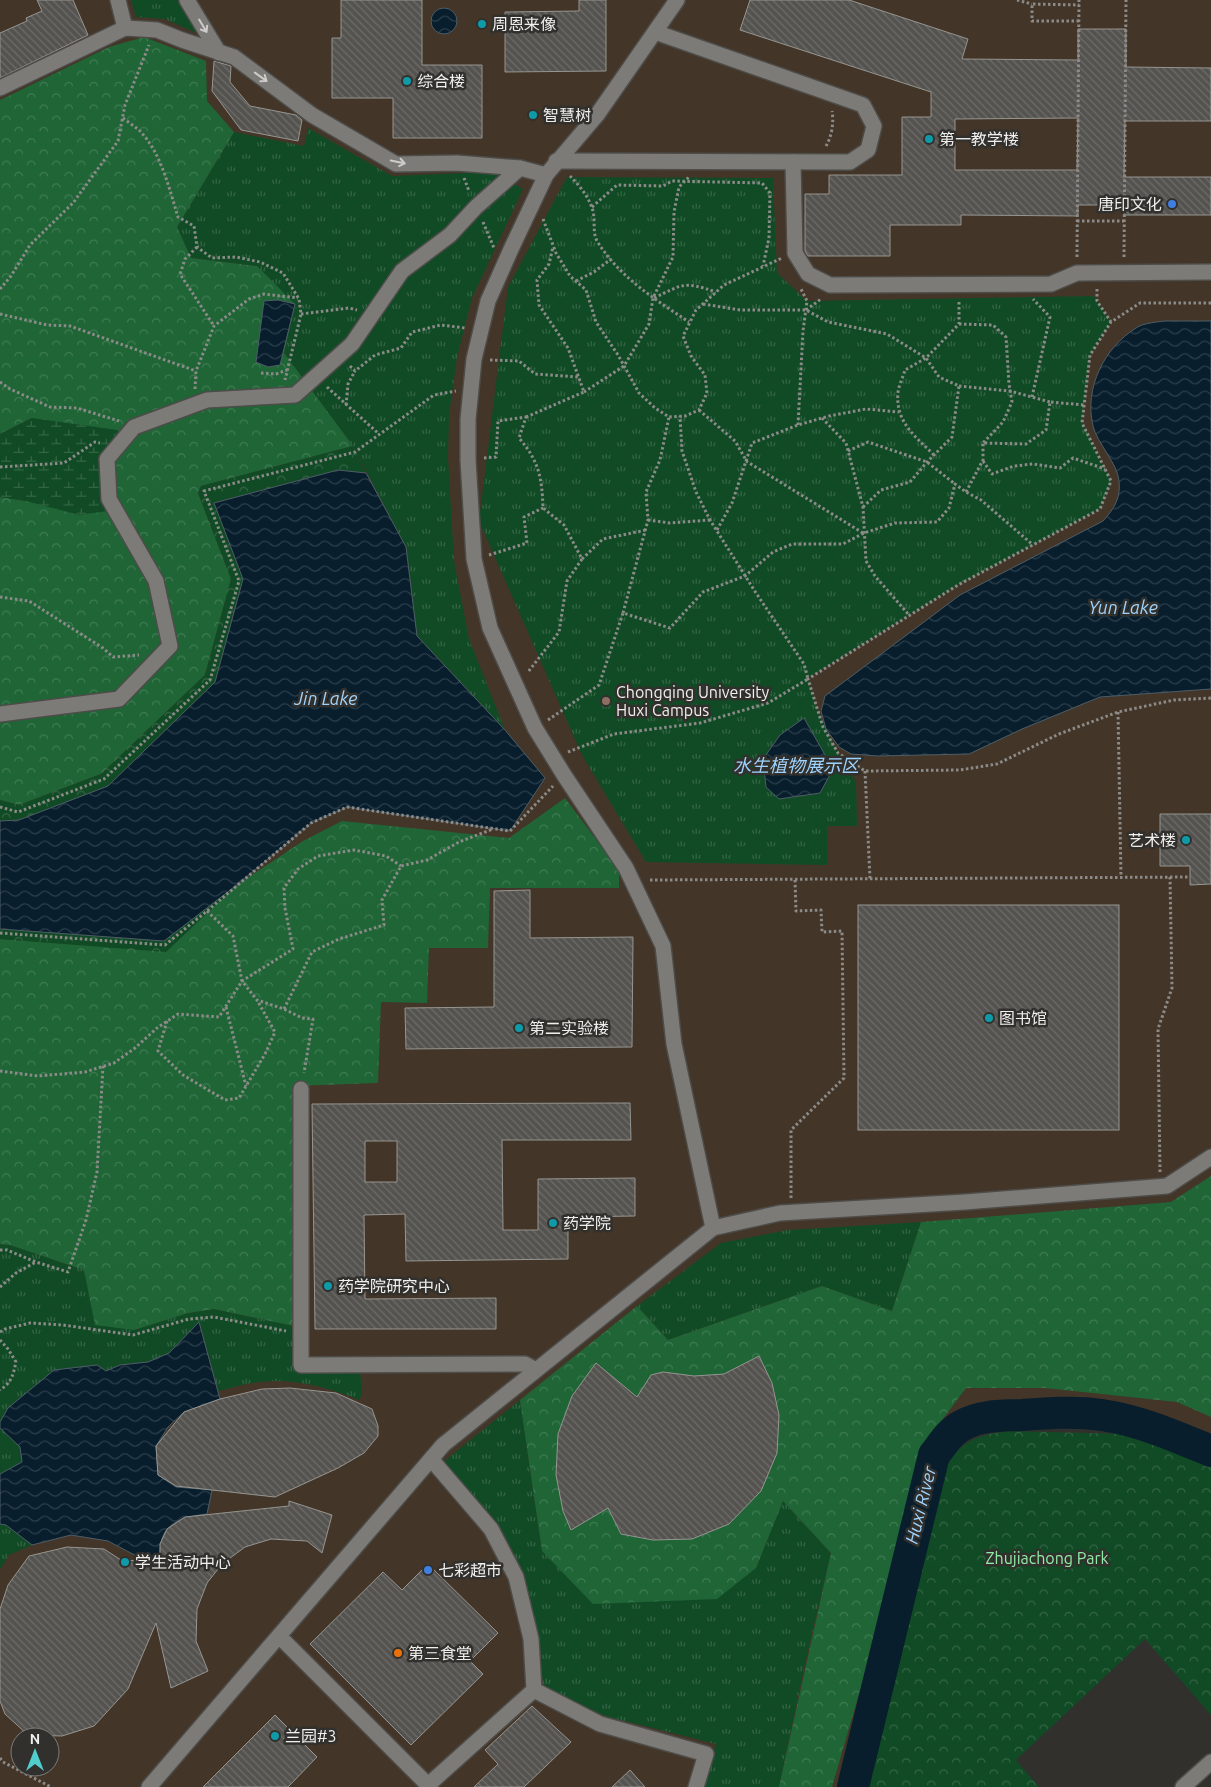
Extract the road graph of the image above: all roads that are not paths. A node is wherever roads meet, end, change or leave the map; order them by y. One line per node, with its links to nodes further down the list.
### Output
1 (118, 0): 4 (street)
2 (188, 0): 6 (street, one-way to 6)
3 (677, 0): 5 (street)
4 (125, 28): 6 (street); 7 (street)
5 (655, 32): 8 (street); 9 (street)
6 (219, 53): 10 (street, one-way to 10)
7 (0, 88)
8 (556, 162): 9 (street); 11 (street)
9 (793, 162): 12 (street)
10 (520, 168): 11 (street); 13 (street)
11 (546, 175): 16 (street)
12 (1211, 272)
13 (0, 714)
14 (301, 1089): 17 (street)
15 (1211, 1157): 16 (street)
16 (713, 1228): 17 (street)
17 (536, 1370): 18 (street)
18 (431, 1459): 19 (street); 20 (street)
19 (279, 1636): 22 (street); 23 (street)
20 (534, 1690): 22 (street); 24 (street)
21 (1211, 1762): 25 (street)
22 (429, 1786)
23 (149, 1787)
24 (696, 1787)
25 (1183, 1787)

